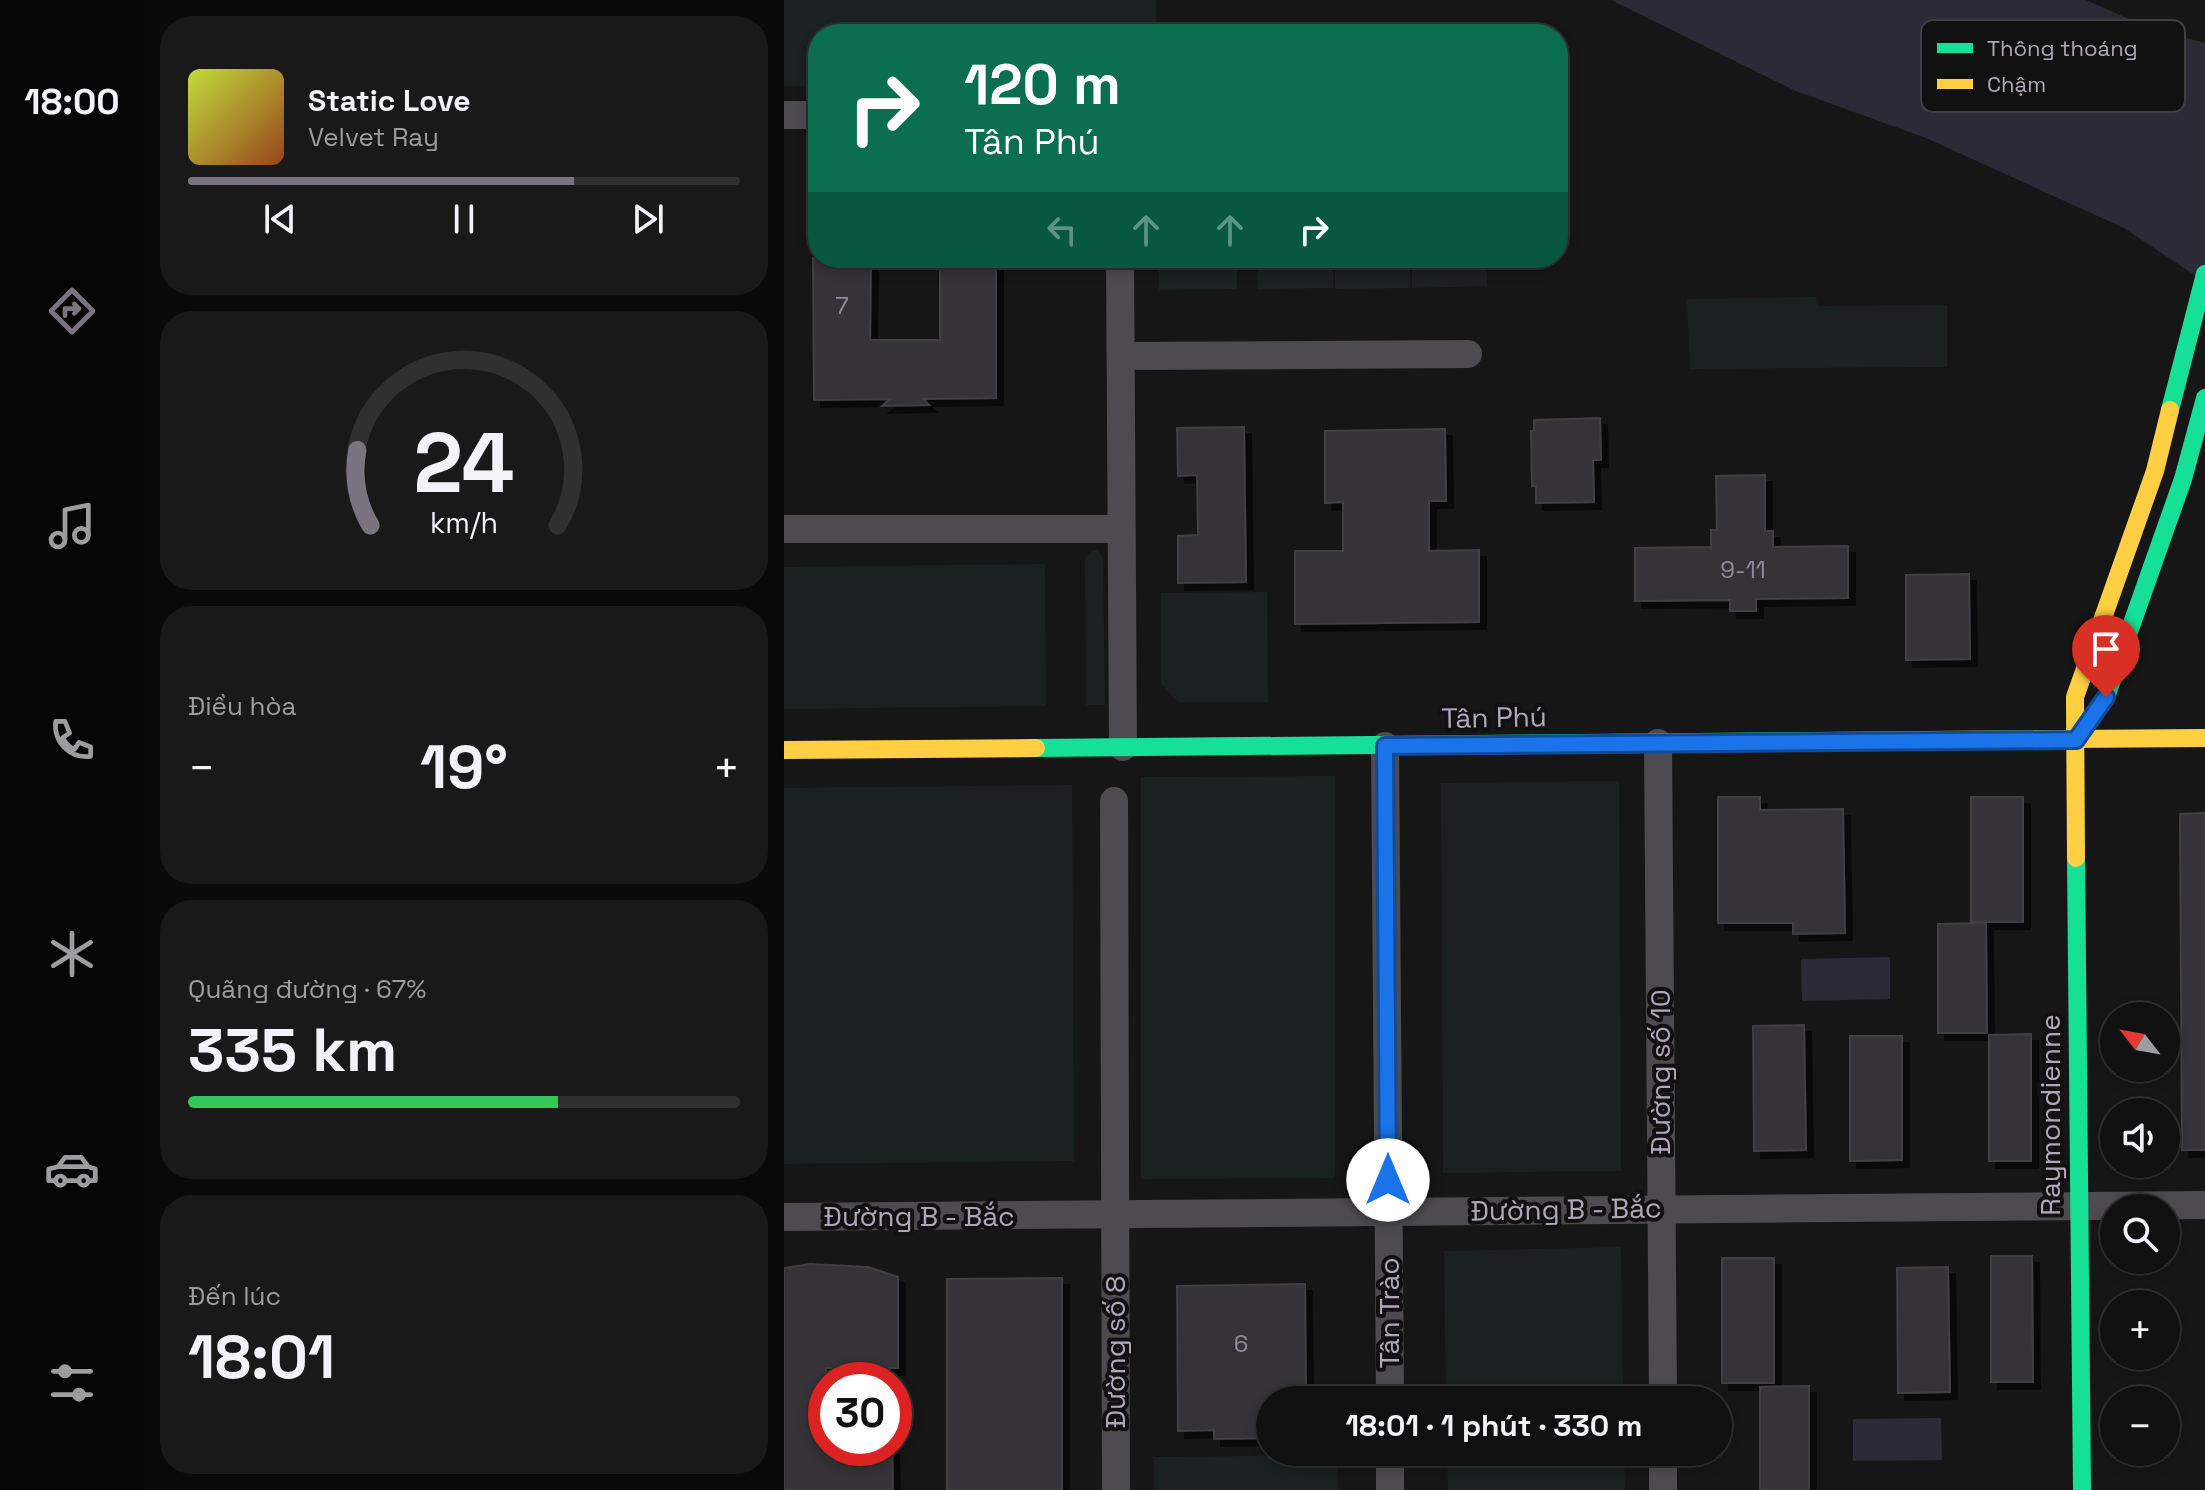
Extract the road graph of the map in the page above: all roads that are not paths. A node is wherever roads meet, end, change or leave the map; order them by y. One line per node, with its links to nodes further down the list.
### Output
1 (784, 115): 2 (street)
2 (808, 115)
3 (1120, 268): 6 (street)
4 (2205, 274): 11 (street, Raymondienne)
5 (1468, 354): 6 (street)
6 (1121, 356): 9 (street)
7 (2205, 398): 11 (street)
8 (784, 529): 9 (street)
9 (1121, 529): 14 (street)
10 (2205, 738): 11 (street, Tân Phú)
11 (2076, 740): 12 (street, Tân Phú); 18 (street, Raymondienne)
12 (1658, 743): 13 (street, Tân Phú); 19 (street, Đường số 10)
13 (1385, 746): 14 (street, Tân Phú); 20 (street, Tân Trào)
14 (1123, 747): 15 (street, Tân Phú)
15 (784, 750)
16 (1114, 801): 21 (street, Đường số 8)
17 (2205, 1205): 18 (street, Đường B - Bắc)
18 (2079, 1207): 19 (street, Đường B - Bắc); 30 (street, Raymondienne)
19 (1661, 1208): 20 (street, Đường B - Bắc); 24 (street, Đường số 10)
20 (1388, 1211): 21 (street, Đường B - Bắc); 23 (street, Tân Trào)
21 (1114, 1214): 22 (street, Đường B - Bắc); 27 (street, Đường số 8)
22 (784, 1217)
23 (1390, 1386)
24 (1663, 1386)
25 (1390, 1466): 28 (street)
26 (1663, 1466): 29 (street)
27 (1116, 1490)
28 (1390, 1490)
29 (1663, 1490)
30 (2082, 1490)

